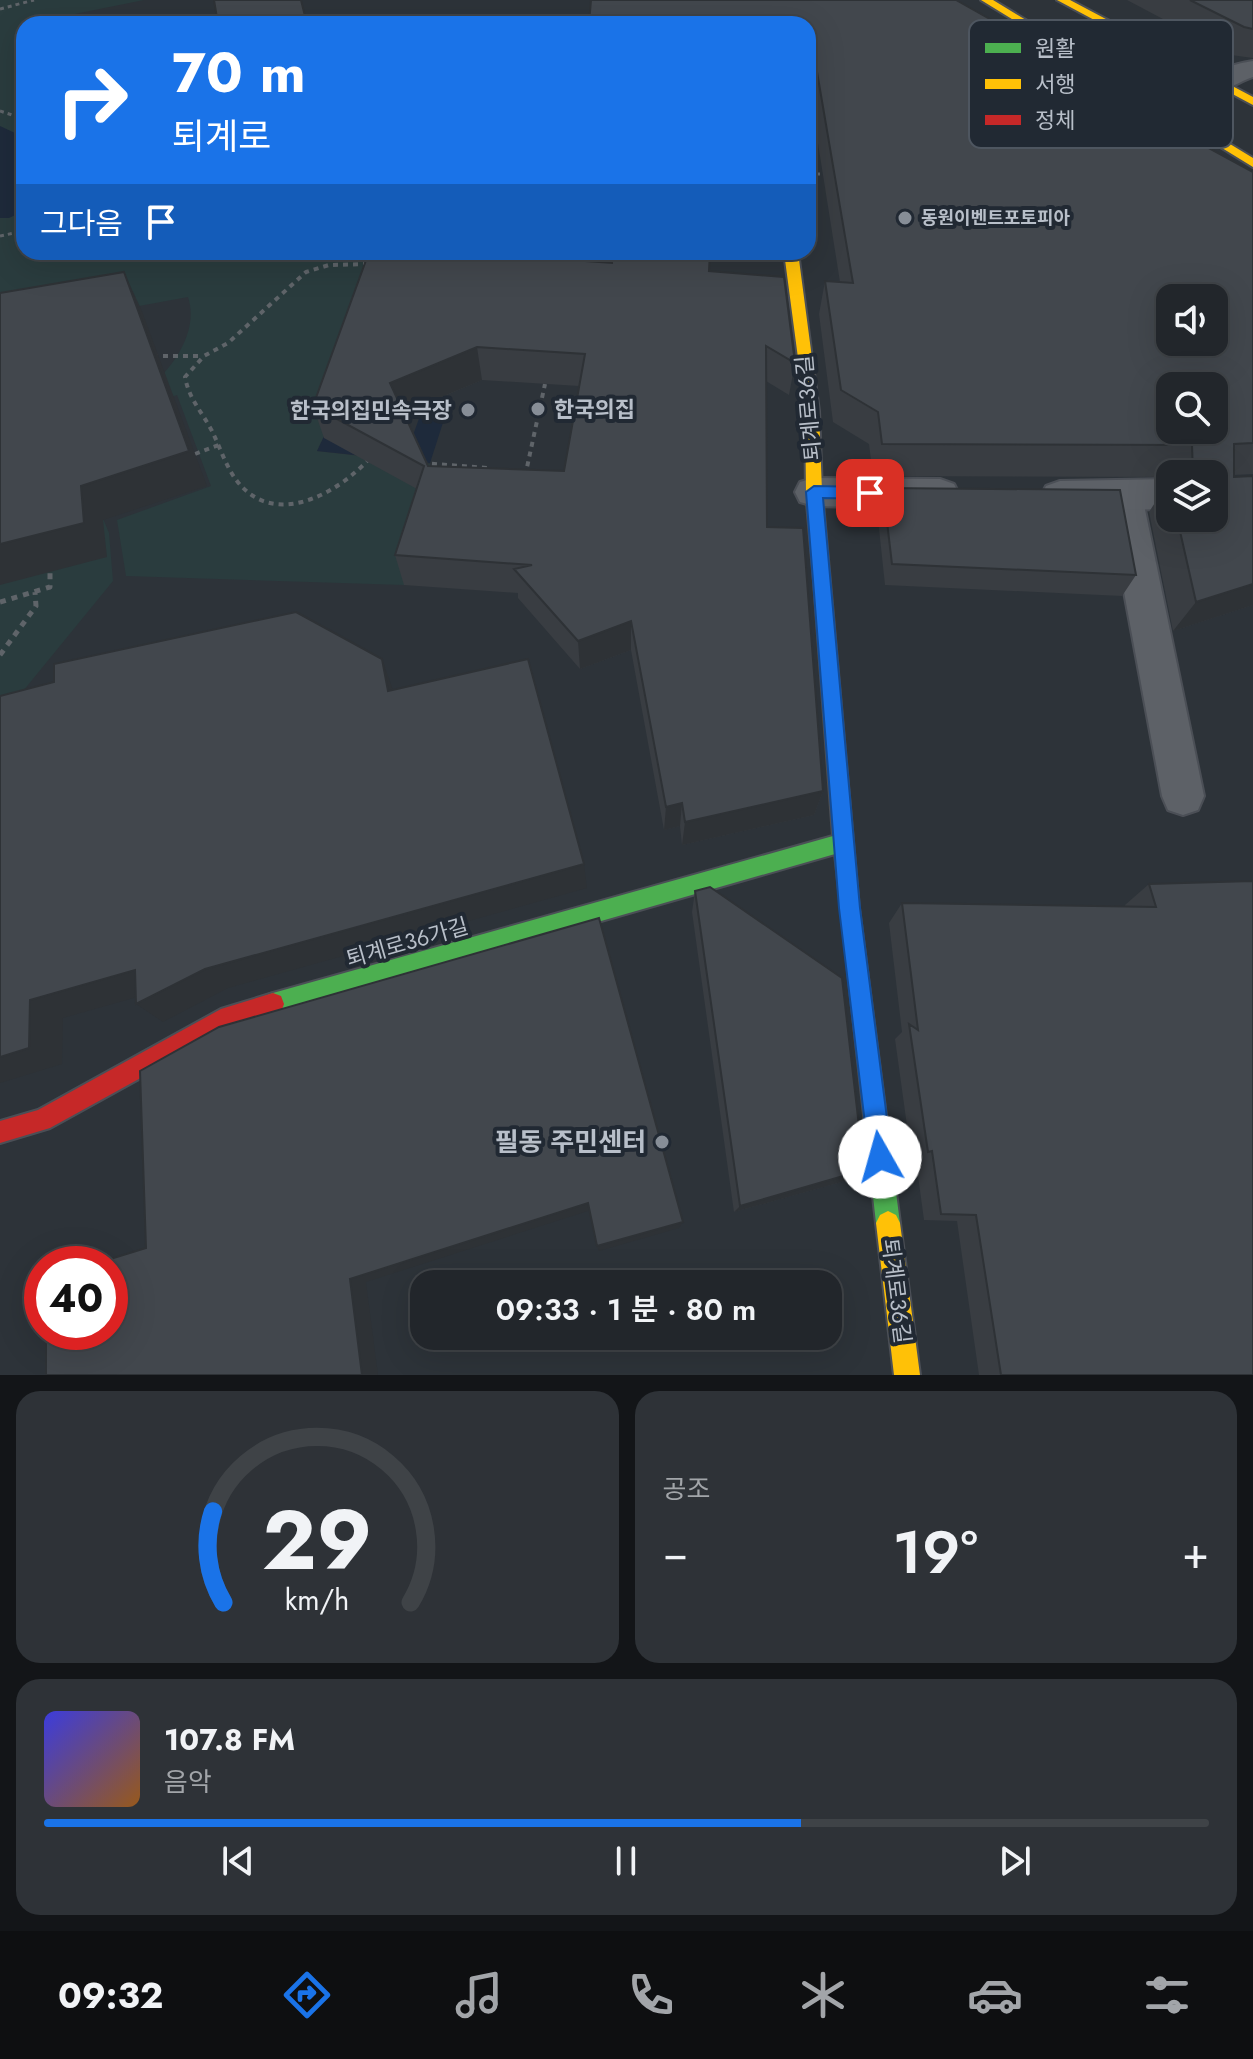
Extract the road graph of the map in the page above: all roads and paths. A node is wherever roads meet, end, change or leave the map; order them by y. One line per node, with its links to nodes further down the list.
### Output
1 (34, 0): 4 (path)
2 (986, 0): 5 (street)
3 (1062, 0): 6 (street)
4 (0, 9)
5 (1019, 20)
6 (1100, 20)
7 (1253, 69): 8 (street)
8 (1233, 75)
9 (1233, 91): 10 (street)
10 (1253, 102)
11 (1228, 148): 12 (street)
12 (1253, 163)
13 (816, 174): 14 (path)
14 (840, 174)
15 (792, 260): 26 (street, 퇴계로36길)
16 (370, 264): 18 (path)
17 (148, 356): 18 (path)
18 (204, 356): 20 (path)
19 (545, 384): 25 (path)
20 (219, 445): 21 (path); 22 (path)
21 (195, 454)
22 (370, 457)
23 (415, 462): 24 (path)
24 (499, 469)
25 (512, 471)
26 (814, 492): 28 (street); 36 (street, 퇴계로36길)
27 (1156, 494): 29 (street)
28 (978, 495)
29 (1124, 495): 30 (street); 35 (lane)
30 (1023, 496)
31 (62, 563): 32 (path)
32 (35, 592): 33 (path); 34 (path)
33 (0, 602)
34 (0, 655)
35 (1183, 796)
36 (845, 842): 37 (street, 퇴계로36가길); 38 (street, 퇴계로36길)
37 (0, 1132)
38 (907, 1375)

